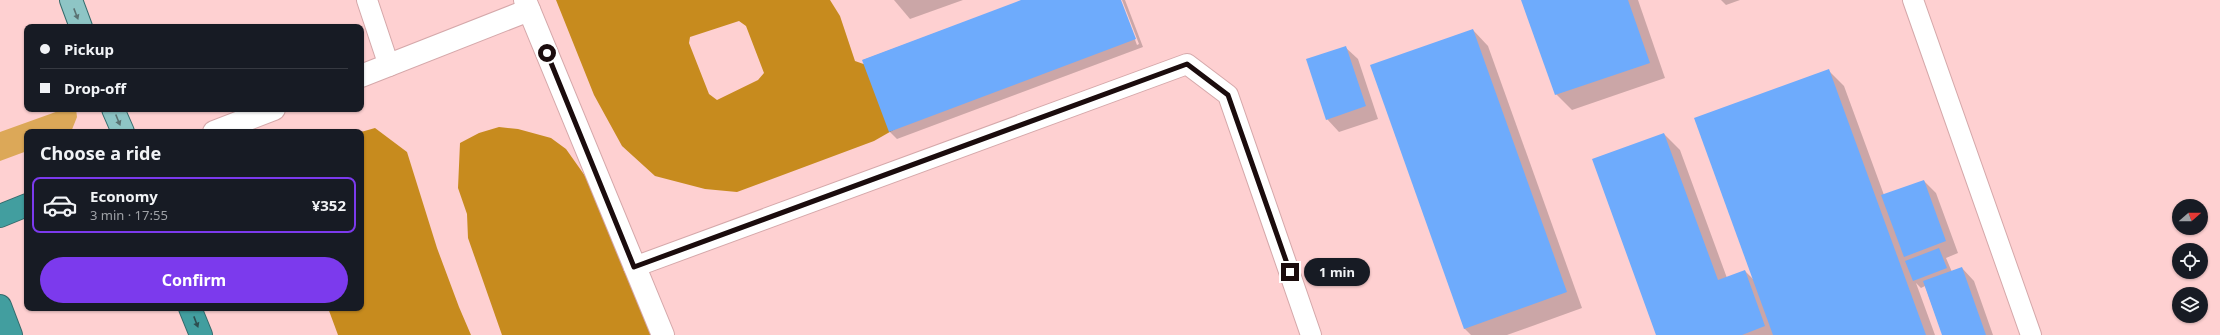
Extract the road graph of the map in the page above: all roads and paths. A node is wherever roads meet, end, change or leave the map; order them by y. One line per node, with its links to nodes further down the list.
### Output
1 (71, 0): 5 (main road, one-way to 5)
2 (367, 0): 6 (lane)
3 (1918, 2): 21 (lane)
4 (527, 5): 6 (street); 14 (street)
5 (80, 24)
6 (389, 66): 7 (street)
7 (364, 75)
8 (114, 112): 10 (main road, one-way to 10)
9 (266, 112): 11 (street)
10 (122, 129)
11 (222, 129)
12 (24, 206): 13 (highway)
13 (0, 216)
14 (634, 267): 19 (street); 20 (lane)
15 (0, 306): 17 (highway)
16 (191, 311): 18 (highway, one-way to 18)
17 (11, 335)
18 (201, 335)
19 (663, 335)
20 (1311, 335)
21 (2031, 335)

